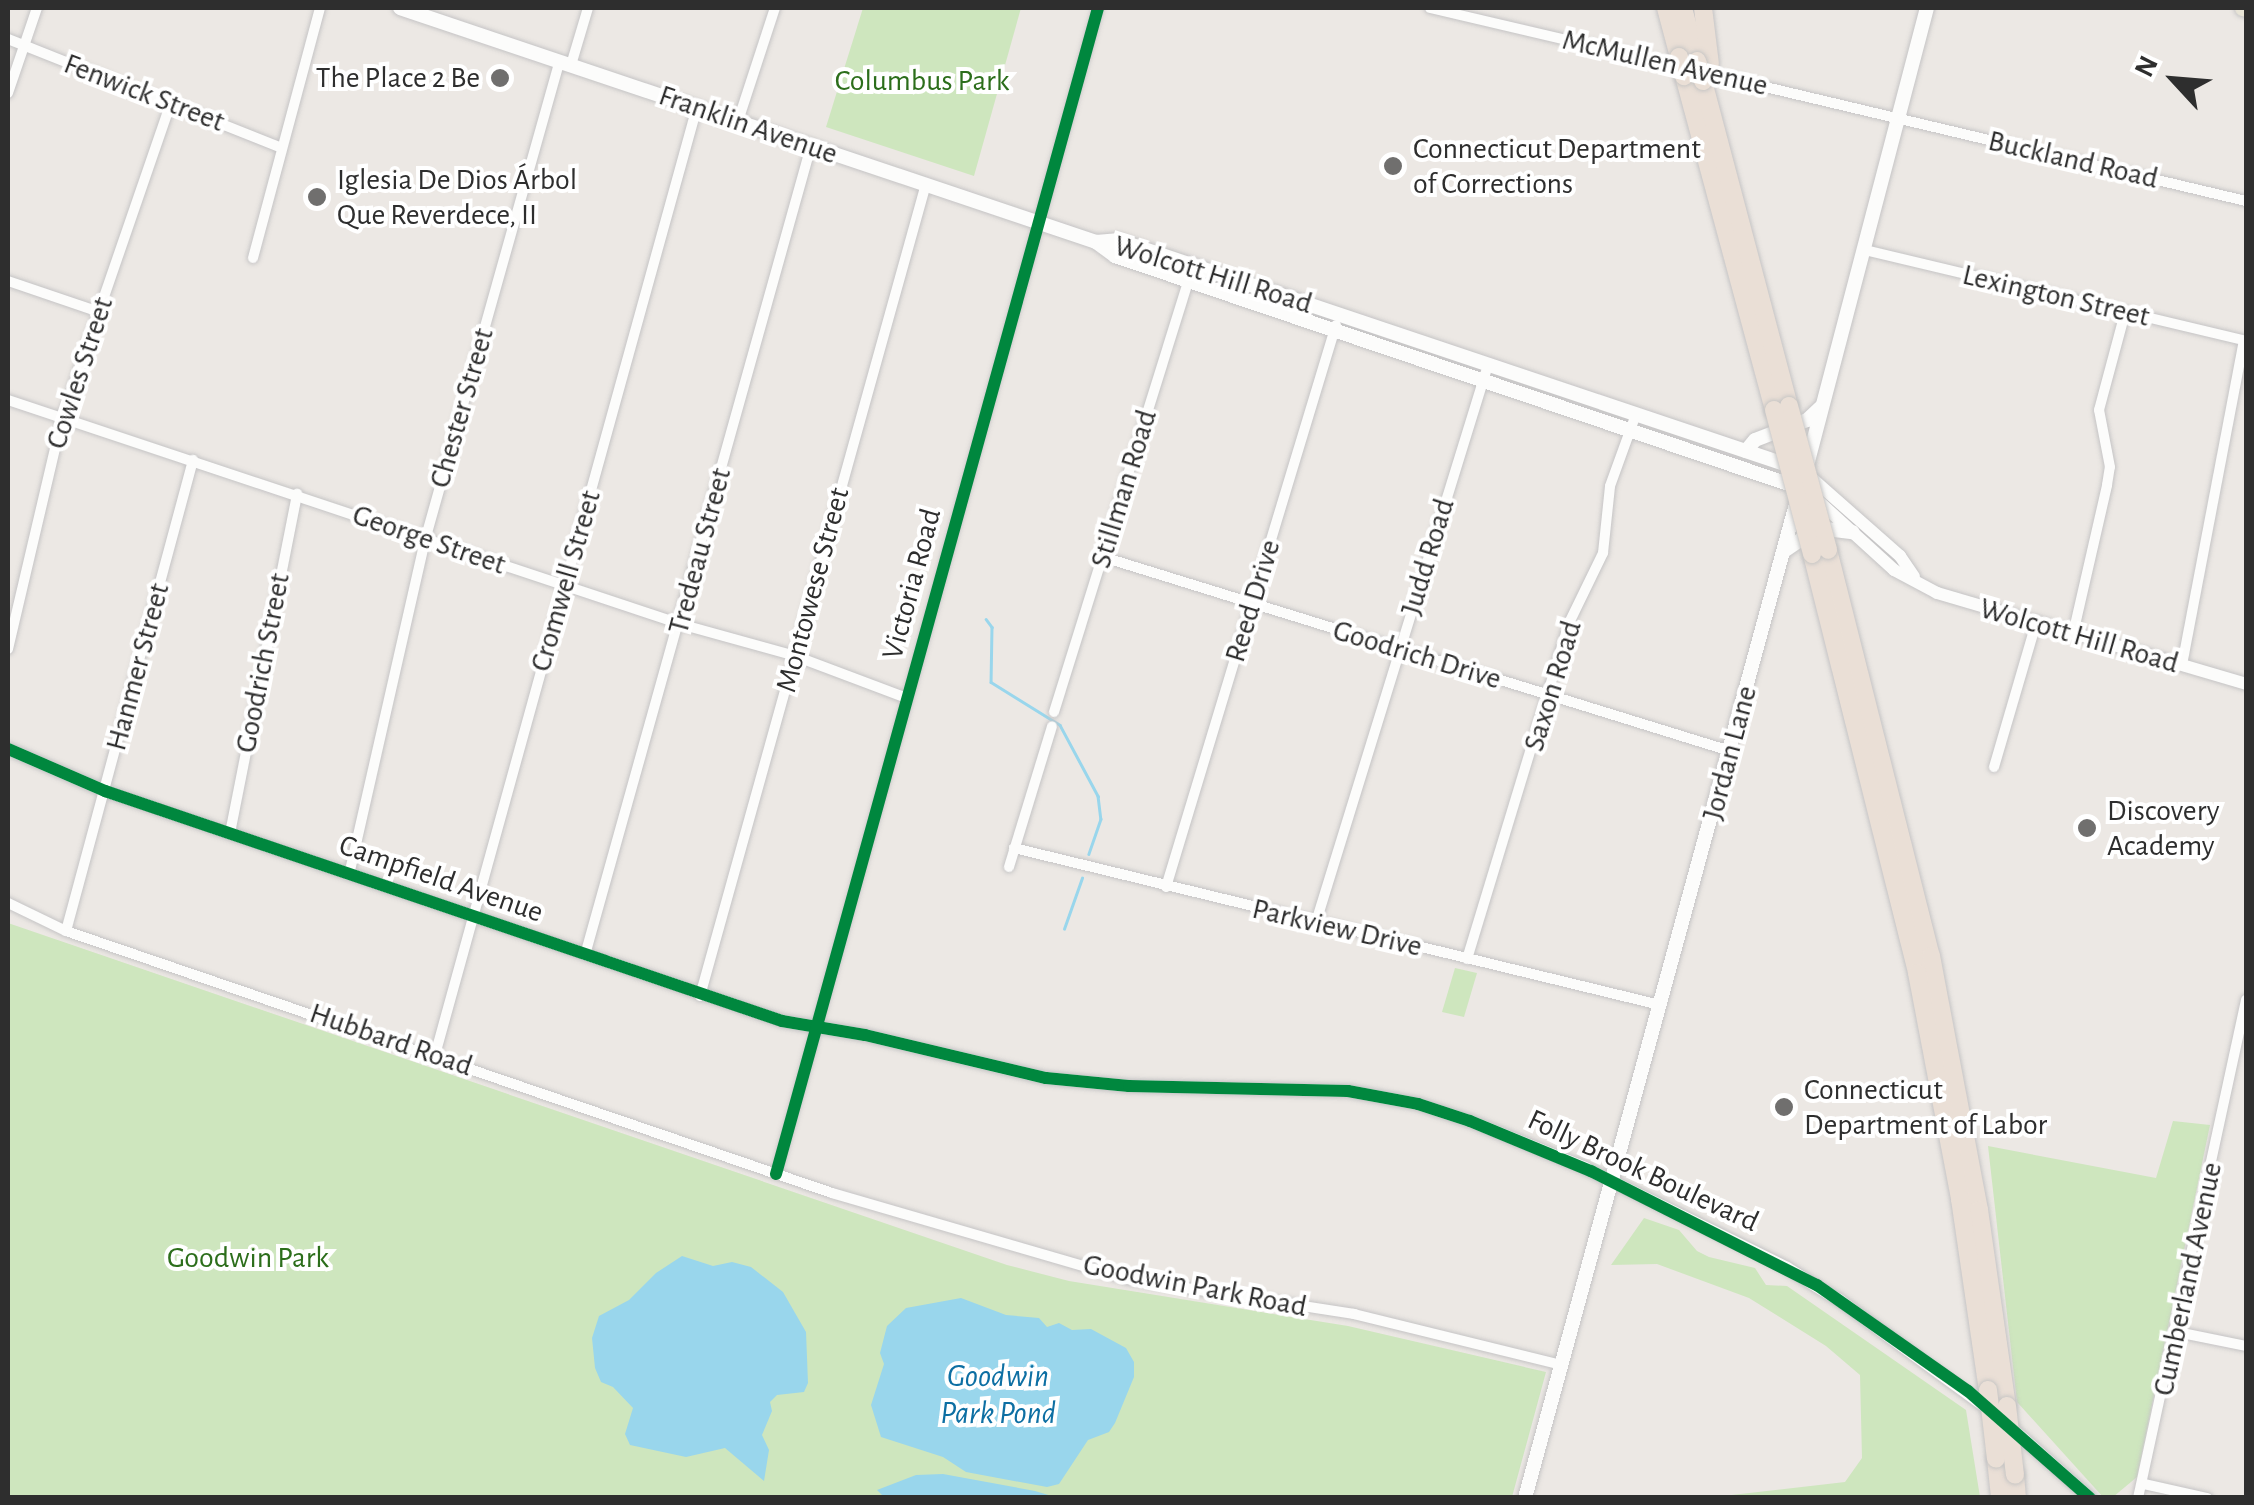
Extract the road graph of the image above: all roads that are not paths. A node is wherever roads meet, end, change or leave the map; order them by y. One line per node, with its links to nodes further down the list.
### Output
1 (37, 8): 14 (street)
2 (320, 8): 23 (street)
3 (400, 8): 12 (main road, Franklin Avenue)
4 (588, 8): 15 (street, Chester Street)
5 (775, 8): 21 (street)
6 (1098, 8): 26 (street, Victoria Road)
7 (1430, 8): 20 (street, McMullen Avenue)
8 (1666, 8): 16 (highway)
9 (1683, 8): 16 (highway)
10 (1703, 8): 16 (highway)
11 (1927, 8): 20 (main road, Jordan Lane)
12 (435, 13): 15 (main road, Franklin Avenue)
13 (8, 39): 14 (street, Fenwick Street)
14 (23, 46): 17 (street); 18 (street, Fenwick Street)
15 (566, 63): 19 (main road, Franklin Avenue); 50 (street, Chester Street)
16 (1698, 70): 41 (highway); 41 (highway)
17 (8, 93)
18 (171, 102): 23 (street, Fenwick Street); 32 (street, Cowles Street)
19 (697, 107): 21 (main road, Franklin Avenue); 55 (street, Cromwell Street)
20 (1900, 120): 25 (street, Buckland Road); 28 (main road, Jordan Lane)
21 (738, 121): 22 (main road, Franklin Avenue)
22 (812, 146): 24 (main road, Franklin Avenue); 58 (street, Tredeau Street)
23 (280, 147): 29 (street)
24 (926, 184): 26 (main road, Franklin Avenue); 62 (street, Montowese Street)
25 (2246, 202)
26 (1038, 222): 27 (main road, Franklin Avenue); 66 (street, Victoria Road)
27 (1096, 242): 30 (main road, Wolcott Hill Road)
28 (1866, 250): 33 (street, Lexington Street); 40 (main road, Jordan Lane)
29 (253, 258)
30 (1191, 273): 34 (main road, Wolcott Hill Road); 35 (main road, Wolcott Hill Road); 54 (street, Stillman Road)
31 (8, 281): 32 (street)
32 (99, 312): 42 (street, Cowles Street)
33 (2126, 312): 36 (street, Lexington Street); 59 (street)
34 (1340, 315): 35 (street, Reed Drive); 37 (main road, Wolcott Hill Road)
35 (1334, 330): 38 (main road, Wolcott Hill Road); 56 (street, Reed Drive)
36 (2245, 341): 63 (street)
37 (1488, 364): 38 (street, Judd Road); 43 (main road, Wolcott Hill Road)
38 (1483, 380): 43 (main road, Wolcott Hill Road); 61 (street, Judd Road)
39 (8, 400): 42 (street, George Street)
40 (1824, 403): 44 (main road); 46 (main road, Jordan Lane)
41 (1782, 408): 53 (highway, bridge)
42 (62, 419): 45 (street, George Street); 60 (street, Cowles Street)
43 (1633, 422): 44 (main road, Wolcott Hill Road); 47 (main road, Wolcott Hill Road); 65 (street, Saxon Road)
44 (1746, 451): 46 (main road, Wolcott Hill Road)
45 (194, 460): 48 (street, George Street); 72 (street, Hanmer Street)
46 (1804, 473): 47 (main road, Jordan Lane); 51 (street, Wolcott Hill Road)
47 (1800, 488): 49 (street, Wolcott Hill Road); 52 (main road, Jordan Lane)
48 (296, 494): 50 (street, George Street); 73 (street, Goodrich Street)
49 (1853, 532): 51 (street, Wolcott Hill Road); 52 (main road)
50 (425, 540): 55 (street, George Street); 76 (street, Chester Street)
51 (1884, 550): 57 (street, Wolcott Hill Road)
52 (1784, 552): 70 (main road, Jordan Lane)
53 (1820, 552): 98 (highway, bridge); 99 (highway, bridge)
54 (1103, 557): 56 (street, Goodrich Drive); 67 (street, Stillman Road)
55 (565, 585): 58 (street, George Street); 79 (street, Cromwell Street)
56 (1253, 603): 61 (street, Goodrich Drive); 77 (street, Reed Drive)
57 (2036, 623): 59 (street, Wolcott Hill Road); 71 (street)
58 (680, 624): 62 (street, George Street); 82 (street, Tredeau Street)
59 (2073, 634): 63 (street, Wolcott Hill Road)
60 (8, 650)
61 (1399, 650): 65 (street, Goodrich Drive); 80 (street, Judd Road)
62 (796, 656): 66 (street, George Street); 84 (street, Montowese Street)
63 (2182, 665): 64 (street, Wolcott Hill Road)
64 (2246, 684)
65 (1550, 696): 70 (street, Goodrich Drive); 83 (street, Saxon Road)
66 (907, 698): 87 (street, Victoria Road)
67 (1054, 712)
68 (1052, 726): 74 (street)
69 (8, 749): 72 (street, Campfield Avenue)
70 (1730, 752): 86 (main road, Jordan Lane)
71 (1994, 768)
72 (104, 791): 73 (street, Campfield Avenue); 81 (street, Hanmer Street)
73 (230, 833): 76 (street, Campfield Avenue)
74 (1014, 848): 75 (street); 77 (street, Parkview Drive)
75 (1009, 867)
76 (349, 875): 79 (street, Campfield Avenue)
77 (1166, 887): 80 (street, Parkview Drive)
78 (8, 903): 81 (street, Hubbard Road)
79 (472, 916): 82 (street, Campfield Avenue); 89 (street, Cromwell Street)
80 (1316, 922): 83 (street, Parkview Drive)
81 (66, 931): 89 (street, Hubbard Road)
82 (586, 955): 84 (street, Campfield Avenue)
83 (1467, 959): 86 (street, Parkview Drive)
84 (700, 996): 87 (street, Campfield Avenue)
85 (2246, 1000): 90 (street, Cumberland Avenue)
86 (1660, 1005): 92 (main road, Jordan Lane)
87 (814, 1026): 88 (street, Campfield Avenue); 91 (street, Victoria Road)
88 (865, 1035): 92 (street, Folly Brook Boulevard)
89 (435, 1054): 91 (street, Hubbard Road)
90 (2241, 1058): 93 (street, Cumberland Avenue)
91 (776, 1174): 95 (street, Goodwin Park Road)
92 (1612, 1182): 95 (main road, Jordan Lane); 100 (street, Folly Brook Boulevard)
93 (2176, 1332): 94 (street); 96 (street, Cumberland Avenue)
94 (2246, 1346)
95 (1562, 1365): 97 (main road, Jordan Lane)
96 (2144, 1484): 101 (street, Cumberland Avenue); 102 (street)
97 (1525, 1498)
98 (2000, 1498)
99 (2017, 1498)
100 (2090, 1498)
101 (2138, 1498)
102 (2208, 1498)

